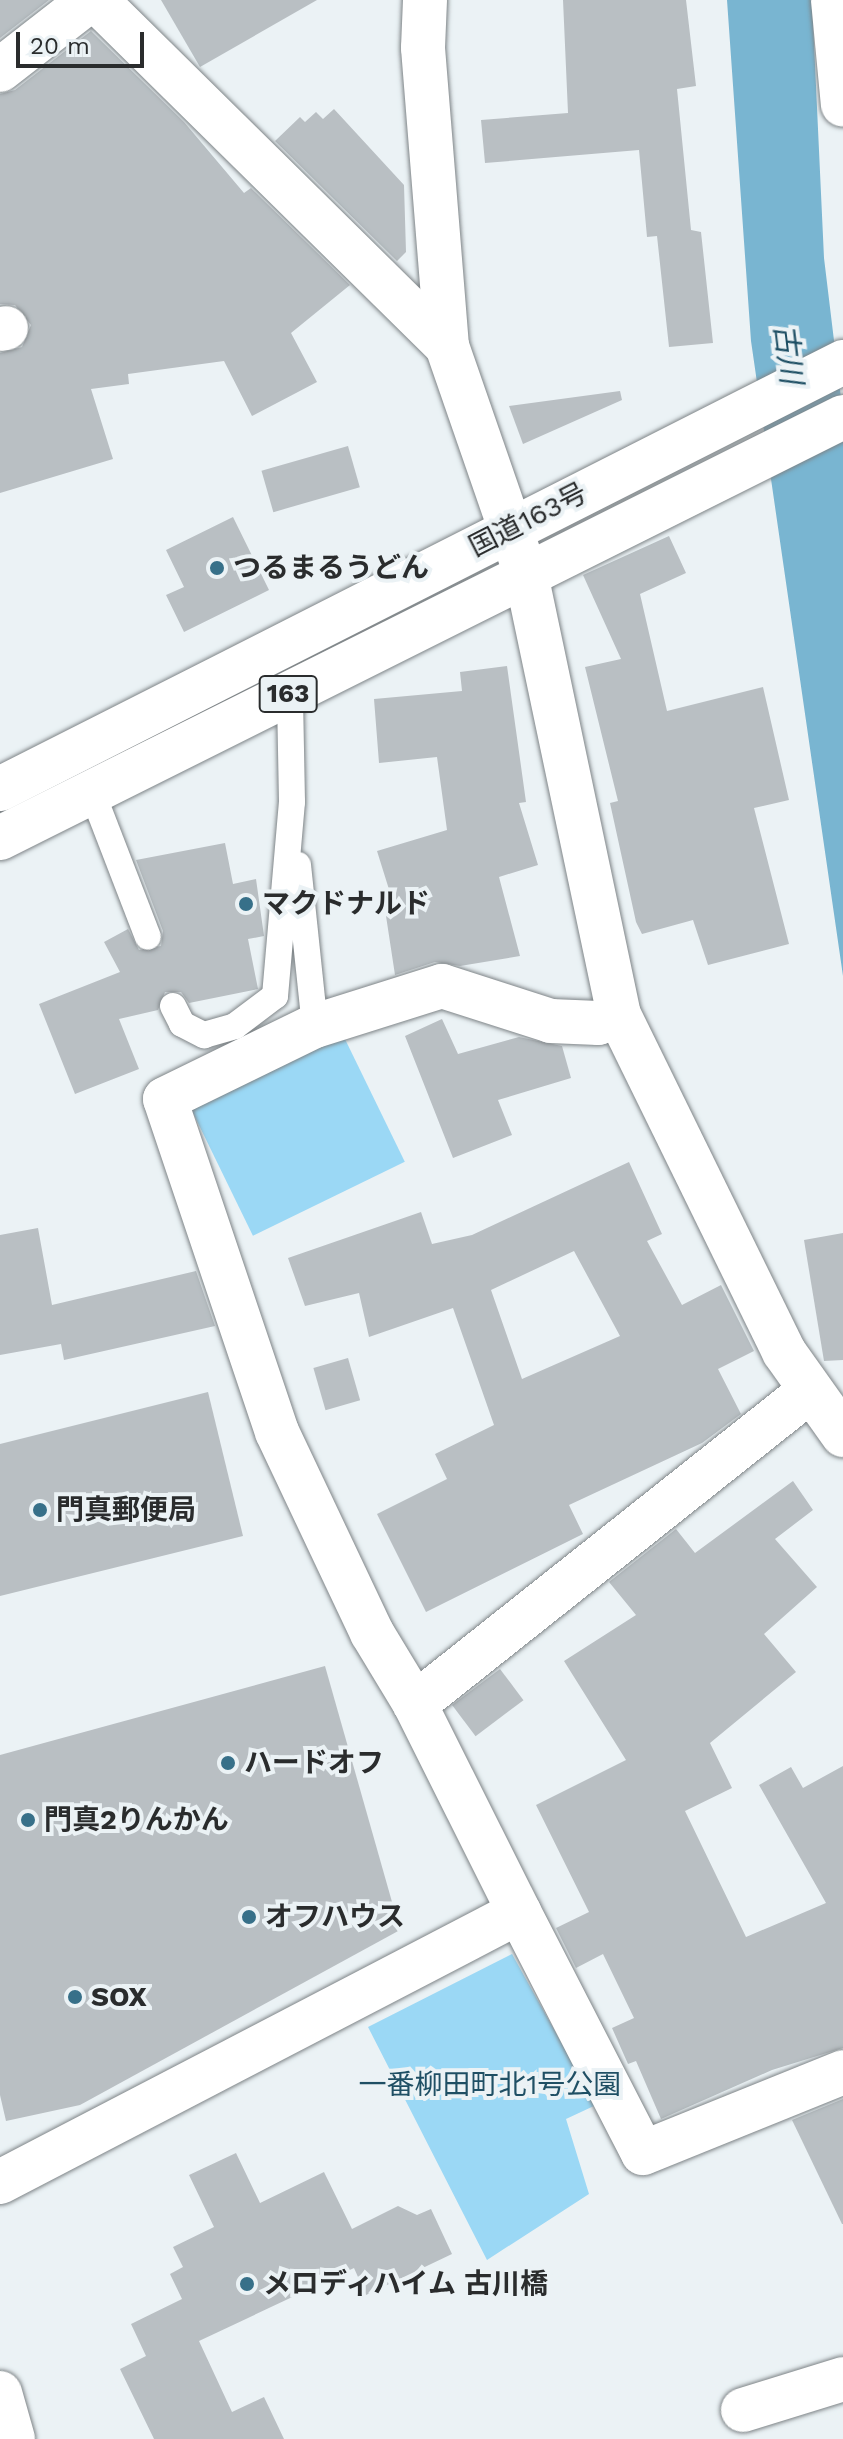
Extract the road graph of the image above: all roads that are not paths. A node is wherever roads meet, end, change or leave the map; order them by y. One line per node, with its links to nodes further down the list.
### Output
1 (90, 0): 5 (main road)
2 (96, 0): 7 (main road)
3 (425, 0): 7 (main road)
4 (833, 0): 6 (main road)
5 (0, 70)
6 (843, 105)
7 (447, 346): 10 (main road)
8 (843, 362): 10 (main road, 国道163号 / 163)
9 (843, 417): 11 (main road, 国道163号 / 163)
10 (508, 530): 11 (main road); 13 (main road, 国道163号 / 163)
11 (526, 574): 12 (main road, 国道163号 / 163); 19 (main road)
12 (290, 693): 14 (main road, 国道163号 / 163); 15 (lane)
13 (0, 789)
14 (92, 792): 16 (main road, 国道163号 / 163); 17 (lane)
15 (292, 802): 18 (lane); 20 (lane)
16 (0, 838)
17 (148, 937)
18 (173, 1006)
19 (619, 1015): 20 (main road); 21 (main road)
20 (315, 1026): 23 (main road)
21 (811, 1390): 22 (main road); 23 (main road)
22 (843, 1435)
23 (415, 1704): 24 (main road)
24 (519, 1912): 25 (main road); 26 (main road)
25 (843, 2072)
26 (0, 2182)
27 (843, 2379): 29 (main road)
28 (0, 2393): 30 (main road)
29 (743, 2410)
30 (13, 2439)

